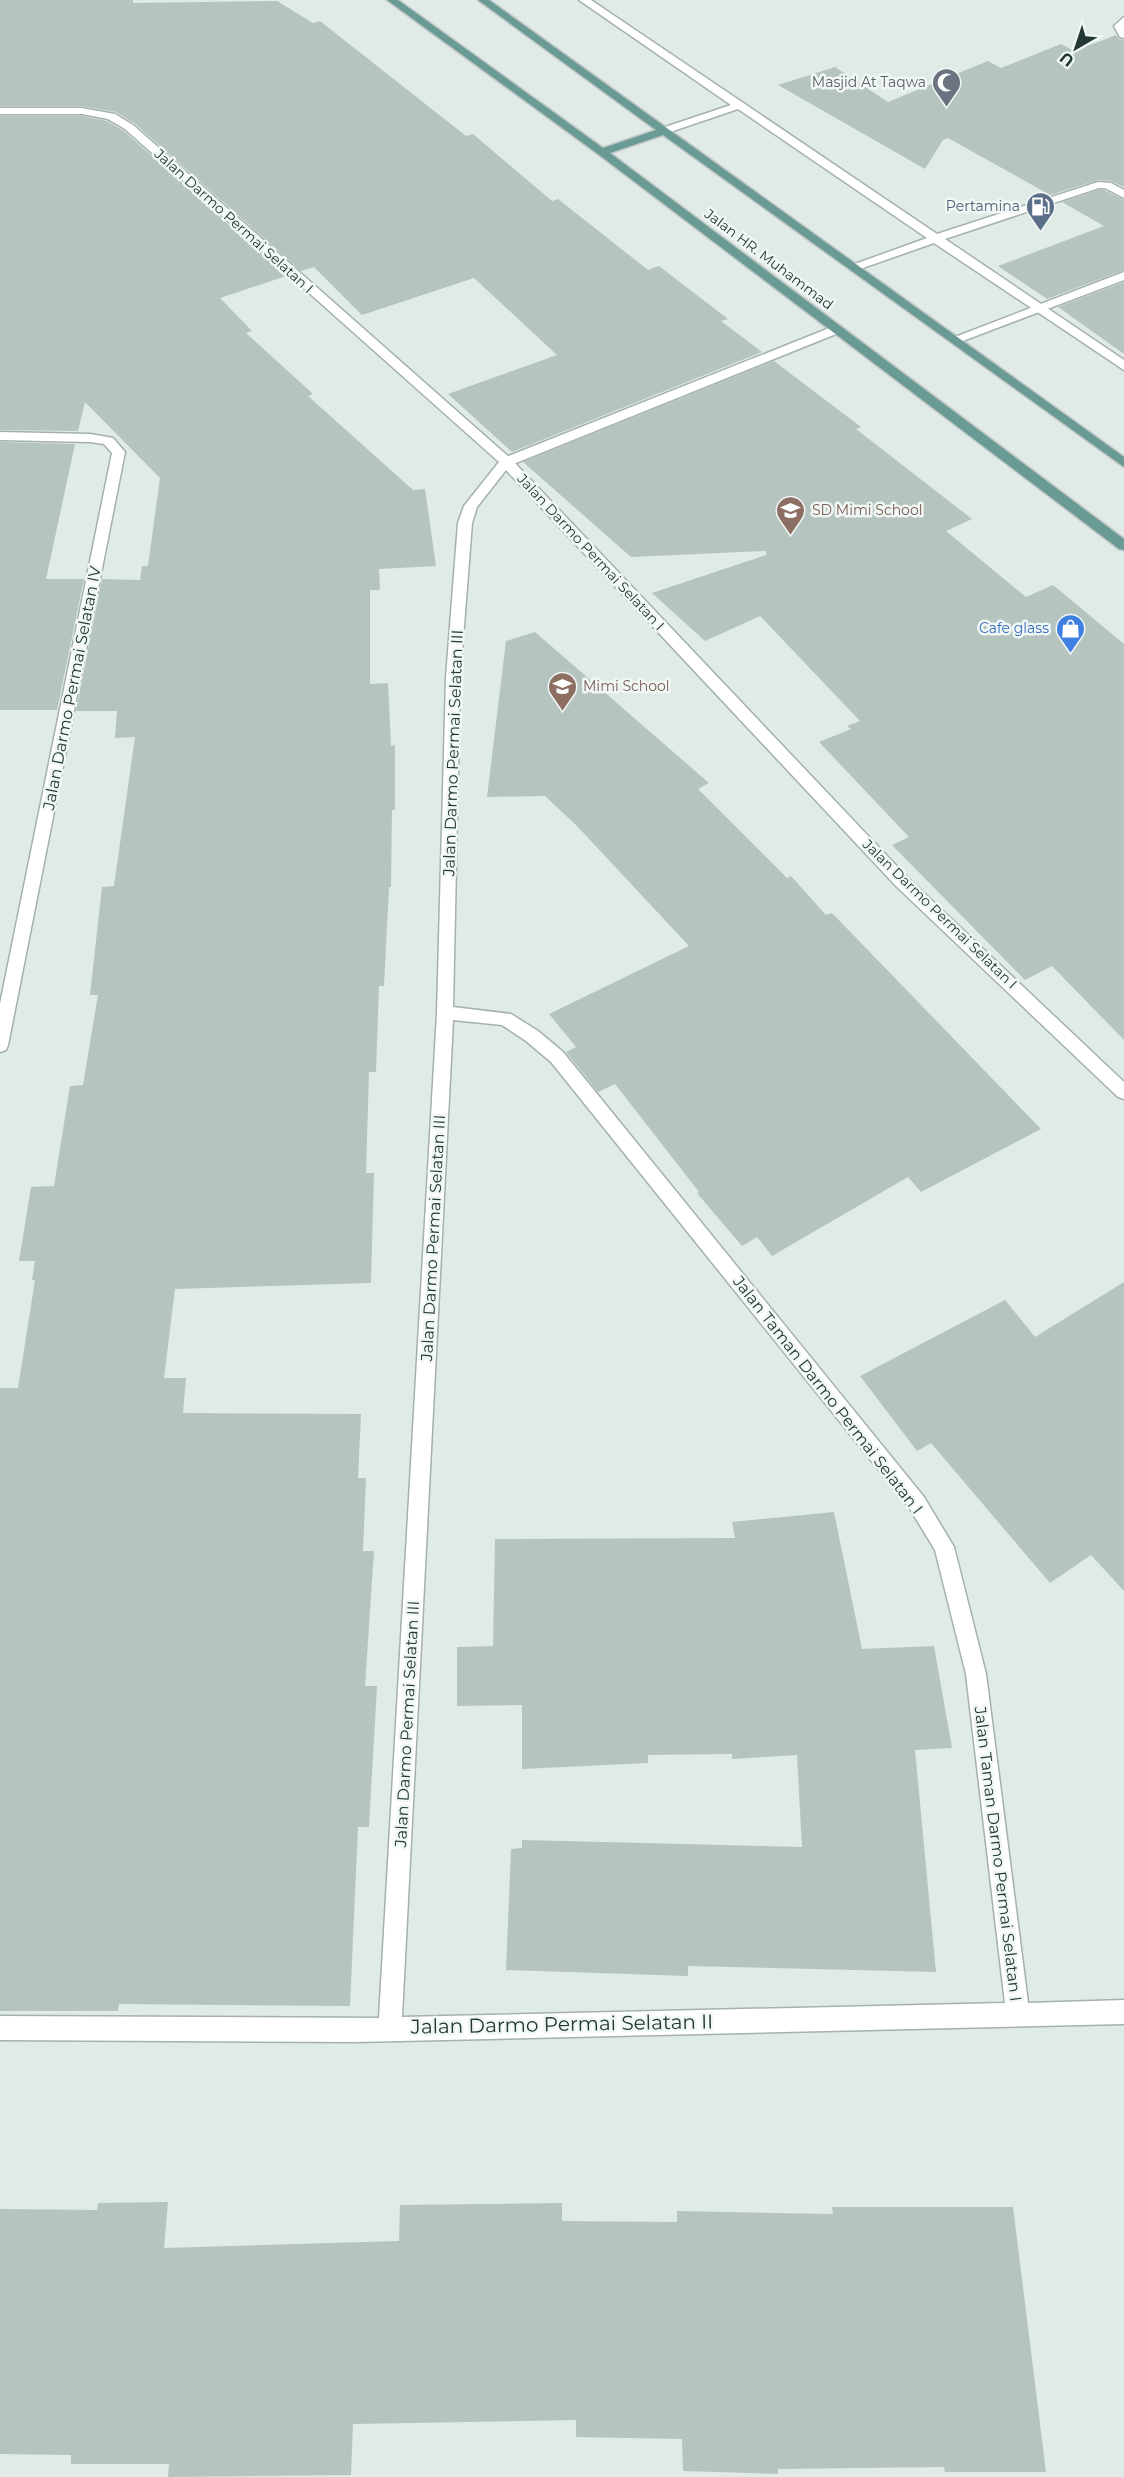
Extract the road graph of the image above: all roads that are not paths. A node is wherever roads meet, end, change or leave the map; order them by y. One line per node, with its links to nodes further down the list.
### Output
1 (392, 0): 7 (main road, Jalan HR. Muhammad)
2 (483, 0): 6 (main road)
3 (584, 0): 4 (street)
4 (741, 105): 6 (street); 9 (street)
5 (0, 111): 17 (street, Jalan Darmo Permai Selatan I)
6 (666, 130): 7 (main road); 10 (main road)
7 (602, 152): 13 (main road, Jalan HR. Muhammad)
8 (1124, 195): 9 (street)
9 (934, 239): 10 (street); 12 (street)
10 (856, 267): 14 (main road)
11 (1124, 276): 12 (street)
12 (1040, 308): 14 (street); 15 (street)
13 (837, 329): 17 (street); 19 (main road, Jalan HR. Muhammad)
14 (956, 339): 18 (main road)
15 (1124, 366)
16 (0, 436): 21 (street, Jalan Darmo Permai Selatan IV)
17 (506, 462): 20 (street, Jalan Darmo Permai Selatan III); 22 (street, Jalan Darmo Permai Selatan I)
18 (1124, 463)
19 (1123, 545)
20 (445, 1013): 24 (street, Jalan Taman Darmo Permai Selatan I); 26 (street, Jalan Darmo Permai Selatan III)
21 (0, 1045)
22 (1124, 1092)
23 (1124, 2012): 24 (street, Jalan Darmo Permai Selatan II)
24 (1018, 2015): 26 (street, Jalan Darmo Permai Selatan II)
25 (0, 2028): 26 (street, Jalan Darmo Permai Selatan II)
26 (390, 2028)

